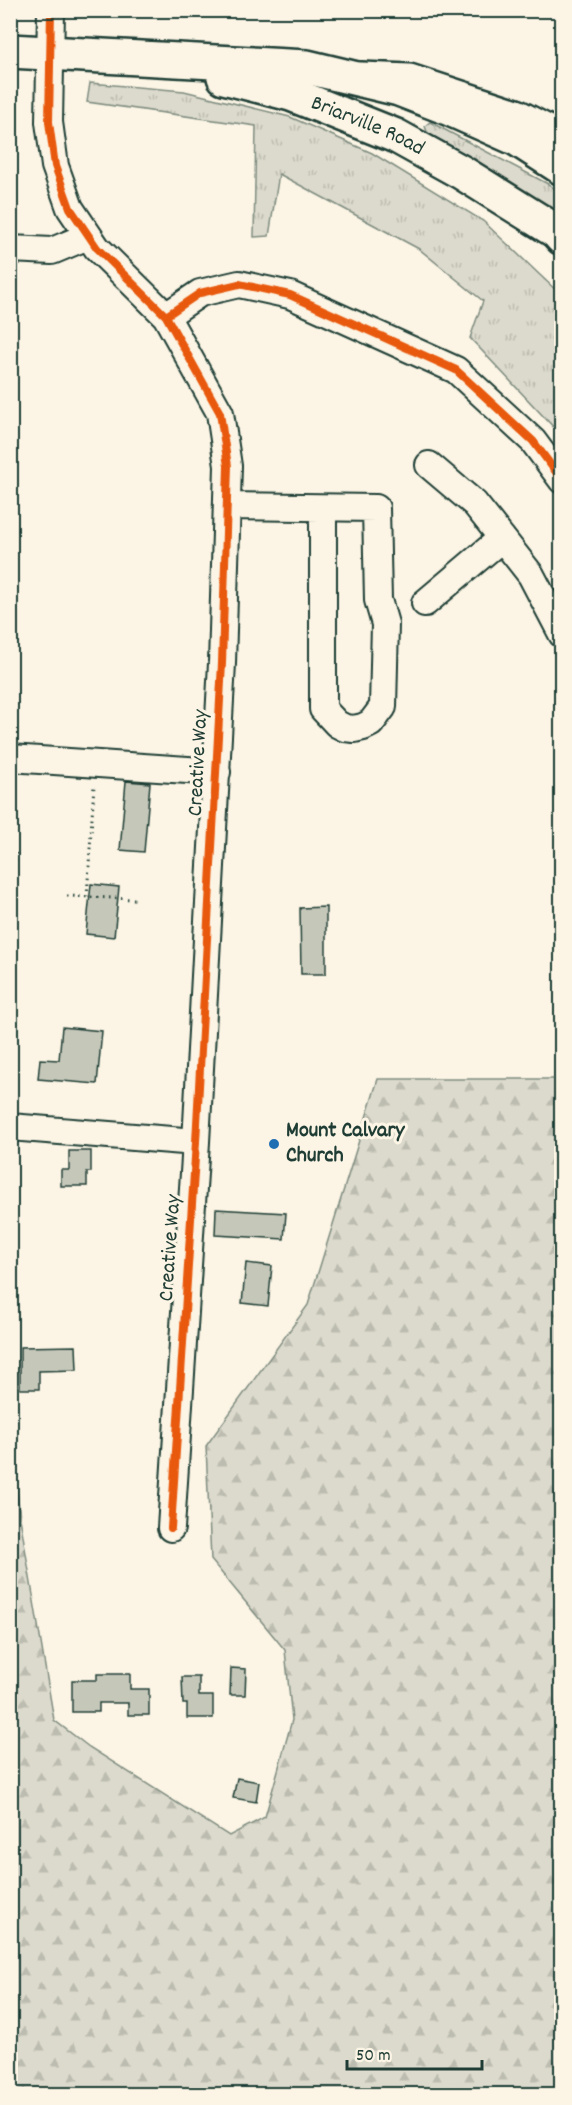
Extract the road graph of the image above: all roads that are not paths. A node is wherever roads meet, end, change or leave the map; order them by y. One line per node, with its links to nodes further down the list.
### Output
1 (51, 10): 3 (street, Creative Way)
2 (10, 51): 3 (main road, Briarville Road)
3 (49, 54): 4 (main road, Briarville Road); 9 (street, Creative Way)
4 (156, 59): 5 (main road, Briarville Road); 8 (main road, Briarville Road)
5 (361, 79): 6 (main road); 7 (main road, Briarville Road)
6 (561, 140)
7 (561, 168)
8 (559, 234)
9 (88, 236): 10 (street); 11 (street, Creative Way)
10 (10, 249)
11 (166, 316): 13 (street); 14 (street, Creative Way)
12 (429, 465): 16 (street)
13 (561, 480)
14 (227, 506): 15 (street); 20 (street, Creative Way)
15 (323, 508): 15 (street)
16 (502, 538): 17 (street); 18 (street)
17 (425, 603)
18 (561, 634)
19 (10, 758): 20 (street)
20 (217, 772): 22 (street, Creative Way)
21 (10, 1127): 22 (street)
22 (196, 1142): 23 (street, Creative Way)
23 (171, 1528)

